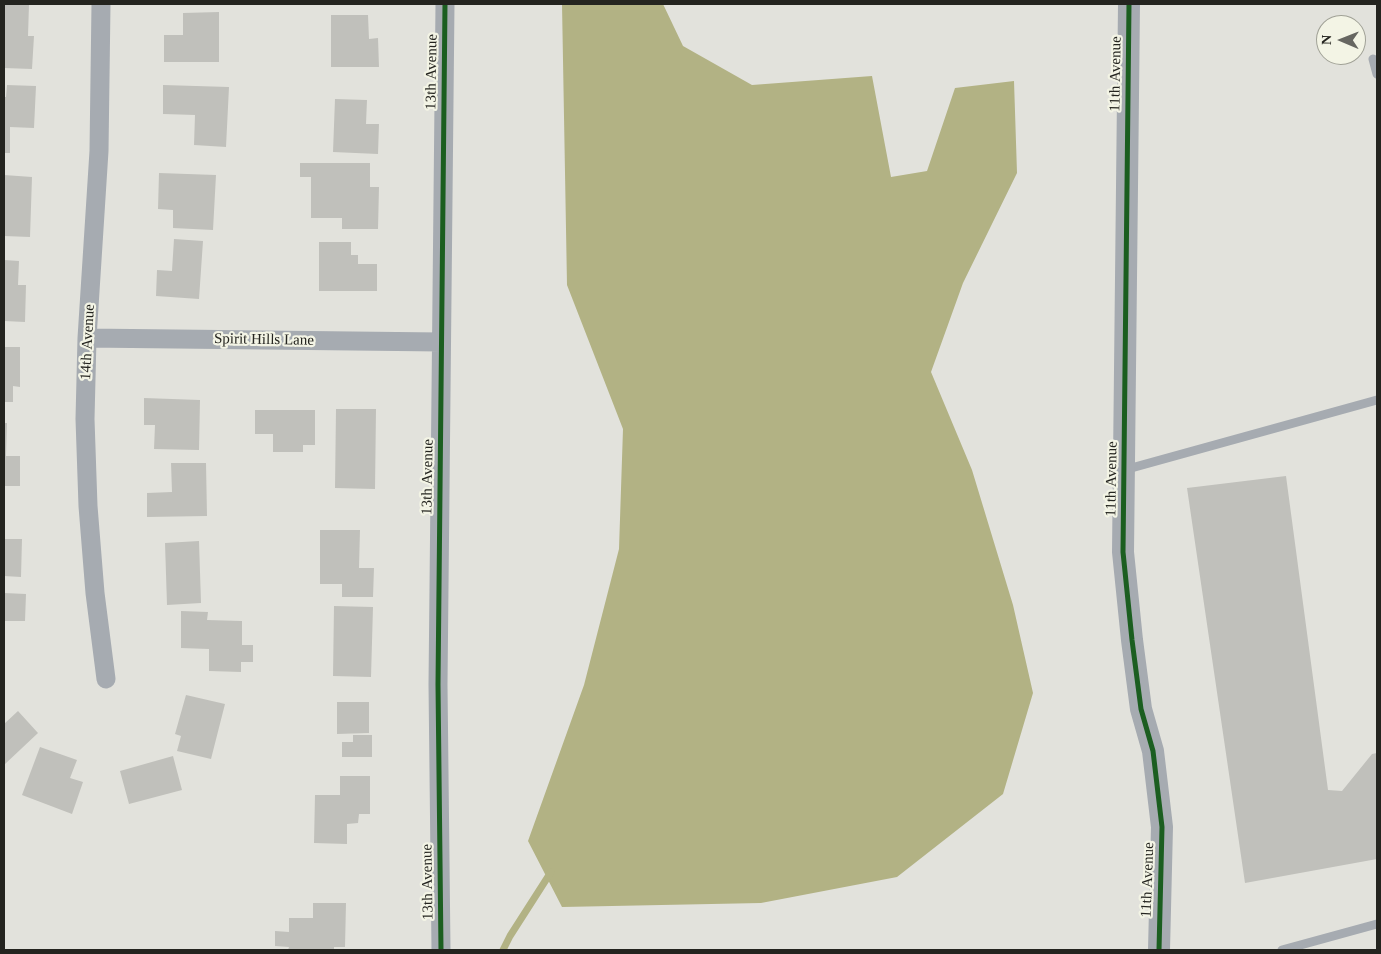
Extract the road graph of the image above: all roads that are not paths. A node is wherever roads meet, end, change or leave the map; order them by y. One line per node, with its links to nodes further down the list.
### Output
1 (101, 4): 6 (street, 14th Avenue)
2 (445, 4): 7 (street, 13th Avenue)
3 (1129, 4): 9 (street, 11th Avenue)
4 (1373, 59): 5 (lane)
5 (1377, 74)
6 (88, 338): 7 (street, Spirit Hills Lane); 10 (street, 14th Avenue)
7 (442, 342): 12 (street, 13th Avenue)
8 (1377, 400): 9 (lane)
9 (1124, 470): 13 (street, 11th Avenue)
10 (106, 679)
11 (1377, 924): 14 (lane)
12 (441, 950)
13 (1159, 950)
14 (1282, 950)

